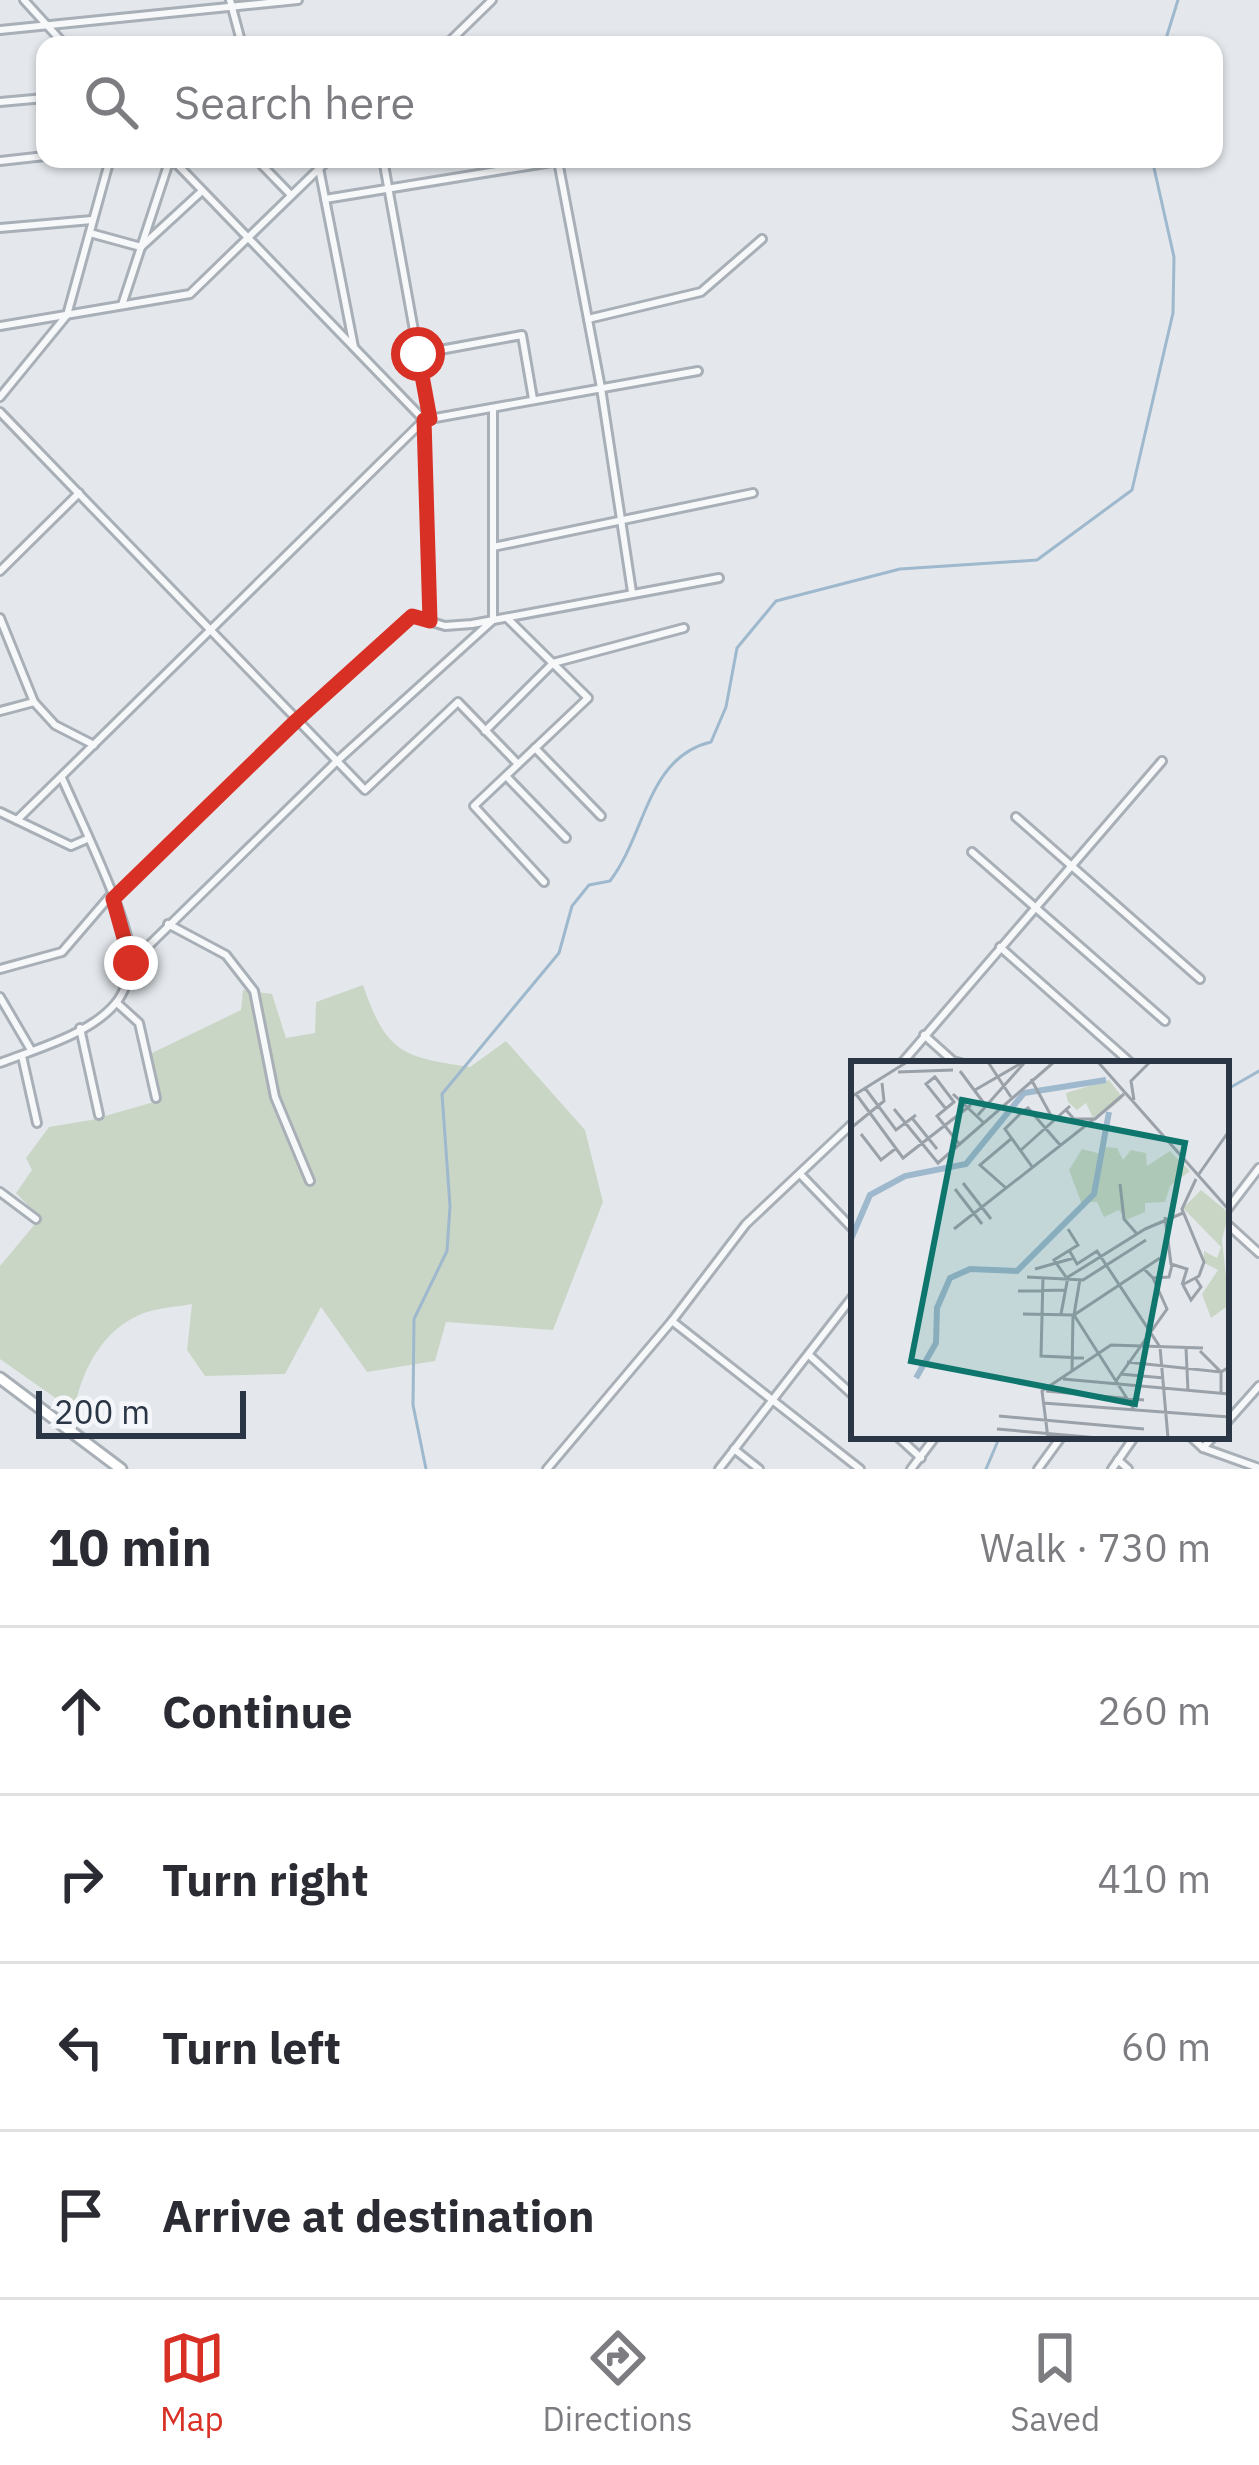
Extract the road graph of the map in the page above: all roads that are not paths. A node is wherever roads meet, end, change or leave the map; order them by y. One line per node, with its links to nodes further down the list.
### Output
1 (24, 0): 5 (street)
2 (298, 0): 4 (street)
3 (492, 0): 9 (street)
4 (231, 3): 5 (street); 8 (street)
5 (47, 25): 6 (street); 7 (street)
6 (0, 30)
7 (57, 36)
8 (240, 36)
9 (455, 36)
10 (36, 99): 11 (street)
11 (0, 102)
12 (36, 157): 13 (street)
13 (0, 161)
14 (107, 168): 26 (street)
15 (168, 168): 31 (street)
16 (181, 168): 23 (street)
17 (265, 168): 24 (street)
18 (319, 168): 24 (street); 25 (street)
19 (384, 168): 22 (street)
20 (516, 168): 22 (street)
21 (559, 168): 34 (street)
22 (388, 189): 25 (street); 37 (street)
23 (202, 191): 30 (street); 31 (street)
24 (292, 195): 30 (street)
25 (325, 199): 36 (street)
26 (93, 220): 27 (street); 28 (street)
27 (0, 228)
28 (90, 232): 31 (street); 33 (street)
29 (762, 238): 34 (street)
30 (246, 239): 32 (street); 36 (street)
31 (141, 247): 32 (street)
32 (122, 305): 33 (street)
33 (67, 315): 35 (street); 40 (street)
34 (588, 319): 39 (street)
35 (0, 326)
36 (354, 349): 44 (street)
37 (418, 354): 41 (street); 44 (street)
38 (698, 371): 39 (street)
39 (601, 388): 41 (street); 47 (street)
40 (0, 397)
41 (534, 400): 42 (street)
42 (493, 408): 44 (street); 48 (street)
43 (0, 412): 45 (street)
44 (427, 420): 55 (street); 57 (street)
45 (79, 493): 49 (street); 57 (street)
46 (753, 493): 47 (street)
47 (621, 520): 48 (street); 51 (street)
48 (493, 547): 54 (street)
49 (0, 571)
50 (718, 578): 51 (street)
51 (632, 594): 52 (street)
52 (507, 617): 54 (street); 58 (street)
53 (0, 618): 59 (street)
54 (493, 620): 55 (street); 65 (street)
55 (430, 621): 61 (street)
56 (684, 628): 58 (street)
57 (212, 630): 61 (street); 63 (street)
58 (553, 663): 62 (street); 64 (street)
59 (34, 702): 60 (street); 63 (street)
60 (0, 711)
61 (297, 720): 65 (street); 79 (street)
62 (485, 730): 65 (street); 67 (street)
63 (94, 745): 69 (street)
64 (535, 748): 67 (street); 71 (street)
65 (337, 761): 81 (street)
66 (1162, 761): 77 (street)
67 (518, 764): 68 (street)
68 (506, 776): 75 (street); 78 (street)
69 (62, 778): 73 (street); 74 (street)
70 (0, 812): 73 (street)
71 (601, 816)
72 (1016, 817): 77 (street)
73 (17, 820): 74 (street)
74 (88, 838): 79 (street)
75 (566, 838)
76 (972, 852): 80 (street)
77 (1071, 866): 80 (street); 85 (street)
78 (544, 882)
79 (112, 897): 83 (street); 84 (street)
80 (1035, 907): 82 (street); 88 (street)
81 (168, 924): 83 (street); 103 (street)
82 (1000, 947): 90 (street); 95 (street)
83 (131, 963): 87 (street)
84 (0, 969)
85 (1200, 979)
86 (1, 1000): 91 (street)
87 (117, 1003): 89 (street); 97 (street)
88 (1165, 1021)
89 (80, 1028): 91 (street); 98 (street)
90 (924, 1034): 93 (street); 94 (street)
91 (31, 1050): 92 (street)
92 (22, 1054): 96 (street); 99 (street)
93 (903, 1061)
94 (955, 1061)
95 (1129, 1061)
96 (0, 1063)
97 (156, 1098)
98 (99, 1115)
99 (37, 1123)
100 (851, 1125): 102 (street)
101 (1259, 1168): 105 (street)
102 (802, 1175): 108 (street); 113 (street)
103 (310, 1181)
104 (0, 1192): 106 (street)
105 (1229, 1207)
106 (36, 1219)
107 (1229, 1226): 109 (street)
108 (851, 1227)
109 (1259, 1252)
110 (851, 1299): 111 (street)
111 (845, 1306): 112 (street); 114 (street)
112 (851, 1311)
113 (672, 1322): 118 (street); 132 (street)
114 (809, 1354): 117 (street); 118 (street)
115 (0, 1378): 131 (main road)
116 (1259, 1386): 119 (street)
117 (851, 1393)
118 (775, 1401): 127 (street); 135 (street)
119 (1229, 1420)
120 (900, 1439): 128 (street)
121 (934, 1439): 128 (street)
122 (1060, 1439): 137 (street)
123 (1133, 1439): 129 (street)
124 (1193, 1439): 126 (street)
125 (1211, 1439): 126 (street)
126 (1203, 1448): 130 (street)
127 (734, 1449): 133 (street); 134 (street)
128 (921, 1458): 136 (street)
129 (1118, 1460): 138 (street); 139 (street)
130 (1259, 1468)
131 (121, 1469)
132 (547, 1469)
133 (719, 1469)
134 (759, 1469)
135 (860, 1469)
136 (911, 1469)
137 (1038, 1469)
138 (1112, 1469)
139 (1128, 1469)

